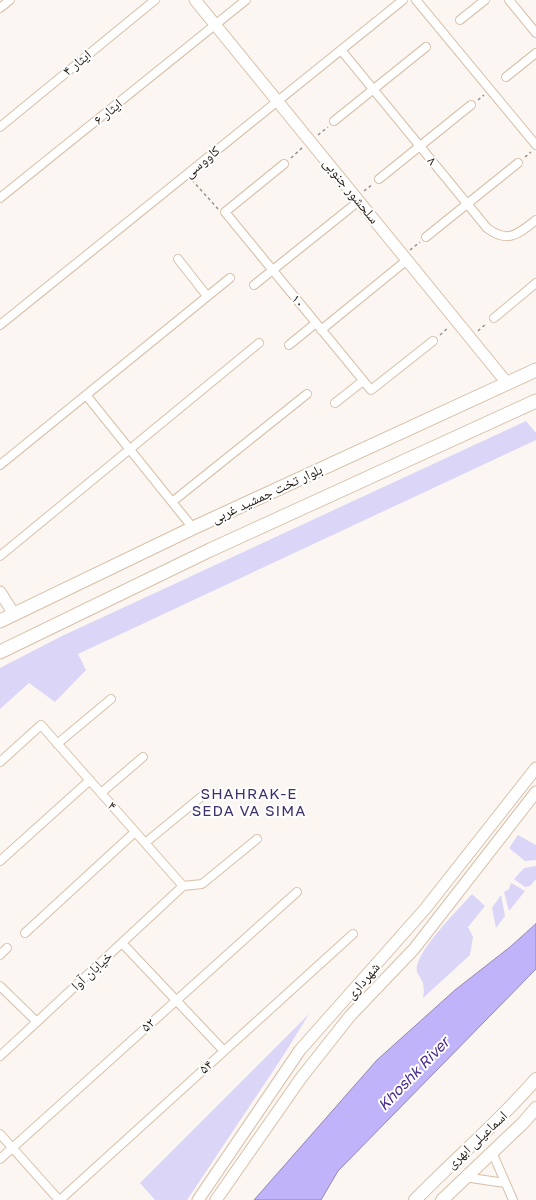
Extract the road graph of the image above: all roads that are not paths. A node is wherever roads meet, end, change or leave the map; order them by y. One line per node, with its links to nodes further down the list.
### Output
1 (10, 0): 9 (street)
2 (155, 0): 21 (street, ایثار ۴)
3 (195, 0): 11 (street, سلحشور جنوبی)
4 (246, 0): 11 (street, ایثار ۶)
5 (403, 0): 14 (street, کاووسی)
6 (416, 0): 22 (street)
7 (485, 0): 10 (street)
8 (509, 0): 12 (street)
9 (0, 8)
10 (460, 20)
11 (216, 25): 18 (street, سلحشور جنوبی); 27 (street, ایثار ۶)
12 (536, 33)
13 (426, 47): 17 (street)
14 (341, 50): 17 (street, ۸); 18 (street, کاووسی)
15 (536, 53): 16 (street)
16 (506, 77)
17 (373, 89): 20 (street); 23 (street, ۸)
18 (278, 101): 28 (street, سلحشور جنوبی); 41 (street, کاووسی)
19 (472, 105): 23 (street)
20 (334, 121)
21 (0, 127)
22 (536, 145)
23 (420, 146): 26 (street); 29 (street, ۸)
24 (518, 163): 29 (street)
25 (284, 164): 34 (street, ۱۰)
26 (379, 179)
27 (0, 198)
28 (358, 199): 32 (street, سلحشور جنوبی); 34 (street)
29 (467, 204): 30 (street, ۸); 31 (street)
30 (536, 220)
31 (426, 237)
32 (405, 258): 42 (street); 48 (street, سلحشور جنوبی)
33 (178, 259): 38 (street)
34 (272, 270): 37 (street); 40 (street, ۱۰)
35 (230, 278): 38 (street)
36 (536, 283): 39 (street)
37 (254, 285)
38 (207, 296): 50 (street)
39 (494, 318)
40 (316, 323): 42 (street, ۱۰); 45 (street)
41 (0, 325)
42 (321, 330): 47 (street, ۱۰)
43 (433, 341): 47 (street, ۱۰)
44 (259, 343): 53 (street)
45 (289, 345)
46 (536, 370): 48 (main road, بلوار تخت جمشید غربی)
47 (363, 381): 51 (street)
48 (507, 383): 56 (main road, بلوار تخت جمشید غربی)
49 (307, 394): 55 (street)
50 (86, 395): 53 (street); 54 (street)
51 (335, 403)
52 (534, 405): 61 (main road, بلوار تخت جمشید غربی)
53 (130, 449): 55 (street); 57 (street)
54 (0, 465)
55 (172, 502): 56 (street)
56 (193, 528): 59 (main road, بلوار تخت جمشید غربی)
57 (0, 556)
58 (0, 592): 59 (street)
59 (14, 614): 60 (main road, بلوار تخت جمشید غربی)
60 (0, 621)
61 (0, 652)
62 (111, 699): 63 (street)
63 (58, 744): 65 (street, ۴); 67 (street, ۴)
64 (143, 757): 69 (street)
65 (0, 762)
66 (536, 768): 96 (street, شهرداری)
67 (90, 780): 69 (street, ۴); 74 (street)
68 (536, 792): 97 (street, شهرداری)
69 (101, 793): 71 (street, ۴)
70 (202, 797): 73 (street)
71 (135, 832): 73 (street, ۴); 77 (street)
72 (257, 839): 75 (street)
73 (145, 843): 75 (street, ۴)
74 (0, 861)
75 (184, 886): 79 (street, خیابان آوا)
76 (297, 892): 83 (street, ۵۲)
77 (24, 933)
78 (353, 934): 85 (street, ۵۴)
79 (122, 943): 83 (street); 84 (street, خیابان آوا)
80 (7, 948): 81 (street)
81 (0, 955)
82 (0, 986): 84 (street)
83 (176, 1000): 85 (street); 90 (street, ۵۲)
84 (37, 1022): 86 (street, خیابان آوا)
85 (224, 1051): 95 (street, ۵۴)
86 (0, 1056)
87 (536, 1079): 98 (main road, اسماعیلی ابهری)
88 (536, 1108): 91 (main road, اسماعیلی ابهری)
89 (0, 1134): 90 (street)
90 (12, 1148): 92 (street, ۵۲); 95 (street)
91 (492, 1152): 93 (main road, اسماعیلی ابهری); 94 (street)
92 (0, 1159)
93 (464, 1177): 94 (street); 99 (main road, اسماعیلی ابهری)
94 (505, 1183): 100 (street)
95 (59, 1200)
96 (198, 1200)
97 (216, 1200)
98 (415, 1200)
99 (442, 1200)
100 (513, 1200)

